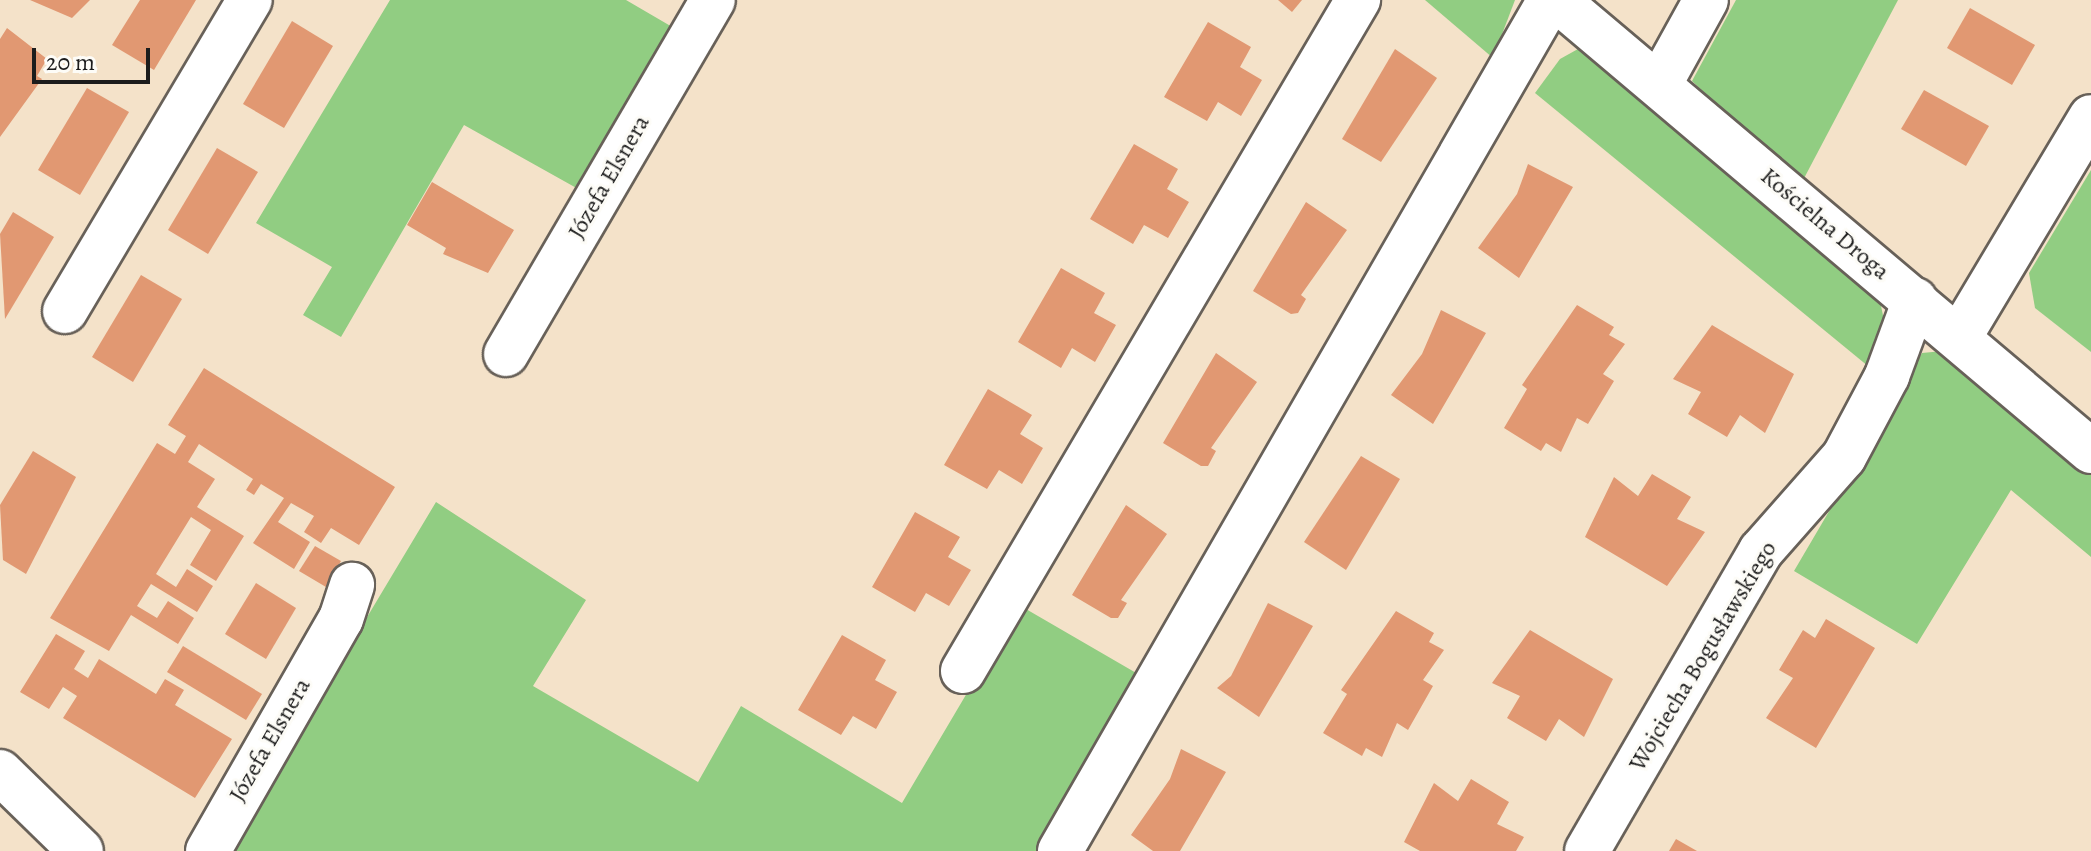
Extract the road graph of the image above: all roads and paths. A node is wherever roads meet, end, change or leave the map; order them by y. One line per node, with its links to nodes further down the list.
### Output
1 (250, 0): 10 (street)
2 (713, 0): 12 (street, Józefa Elsnera)
3 (1358, 0): 15 (street)
4 (1550, 0): 19 (street)
5 (1557, 0): 7 (street, Kościelna Droga)
6 (1706, 0): 7 (street)
7 (1659, 85): 9 (street, Kościelna Droga)
8 (2091, 117): 11 (street)
9 (1915, 300): 11 (street, Kościelna Droga); 20 (street, Wojciecha Bogusławskiego)
10 (65, 311)
11 (1960, 336): 13 (street, Kościelna Droga)
12 (506, 354)
13 (2091, 451)
14 (352, 585): 18 (street, Józefa Elsnera)
15 (963, 671)
16 (0, 772): 17 (street)
17 (81, 851)
18 (208, 851)
19 (1060, 851)
20 (1587, 851)

